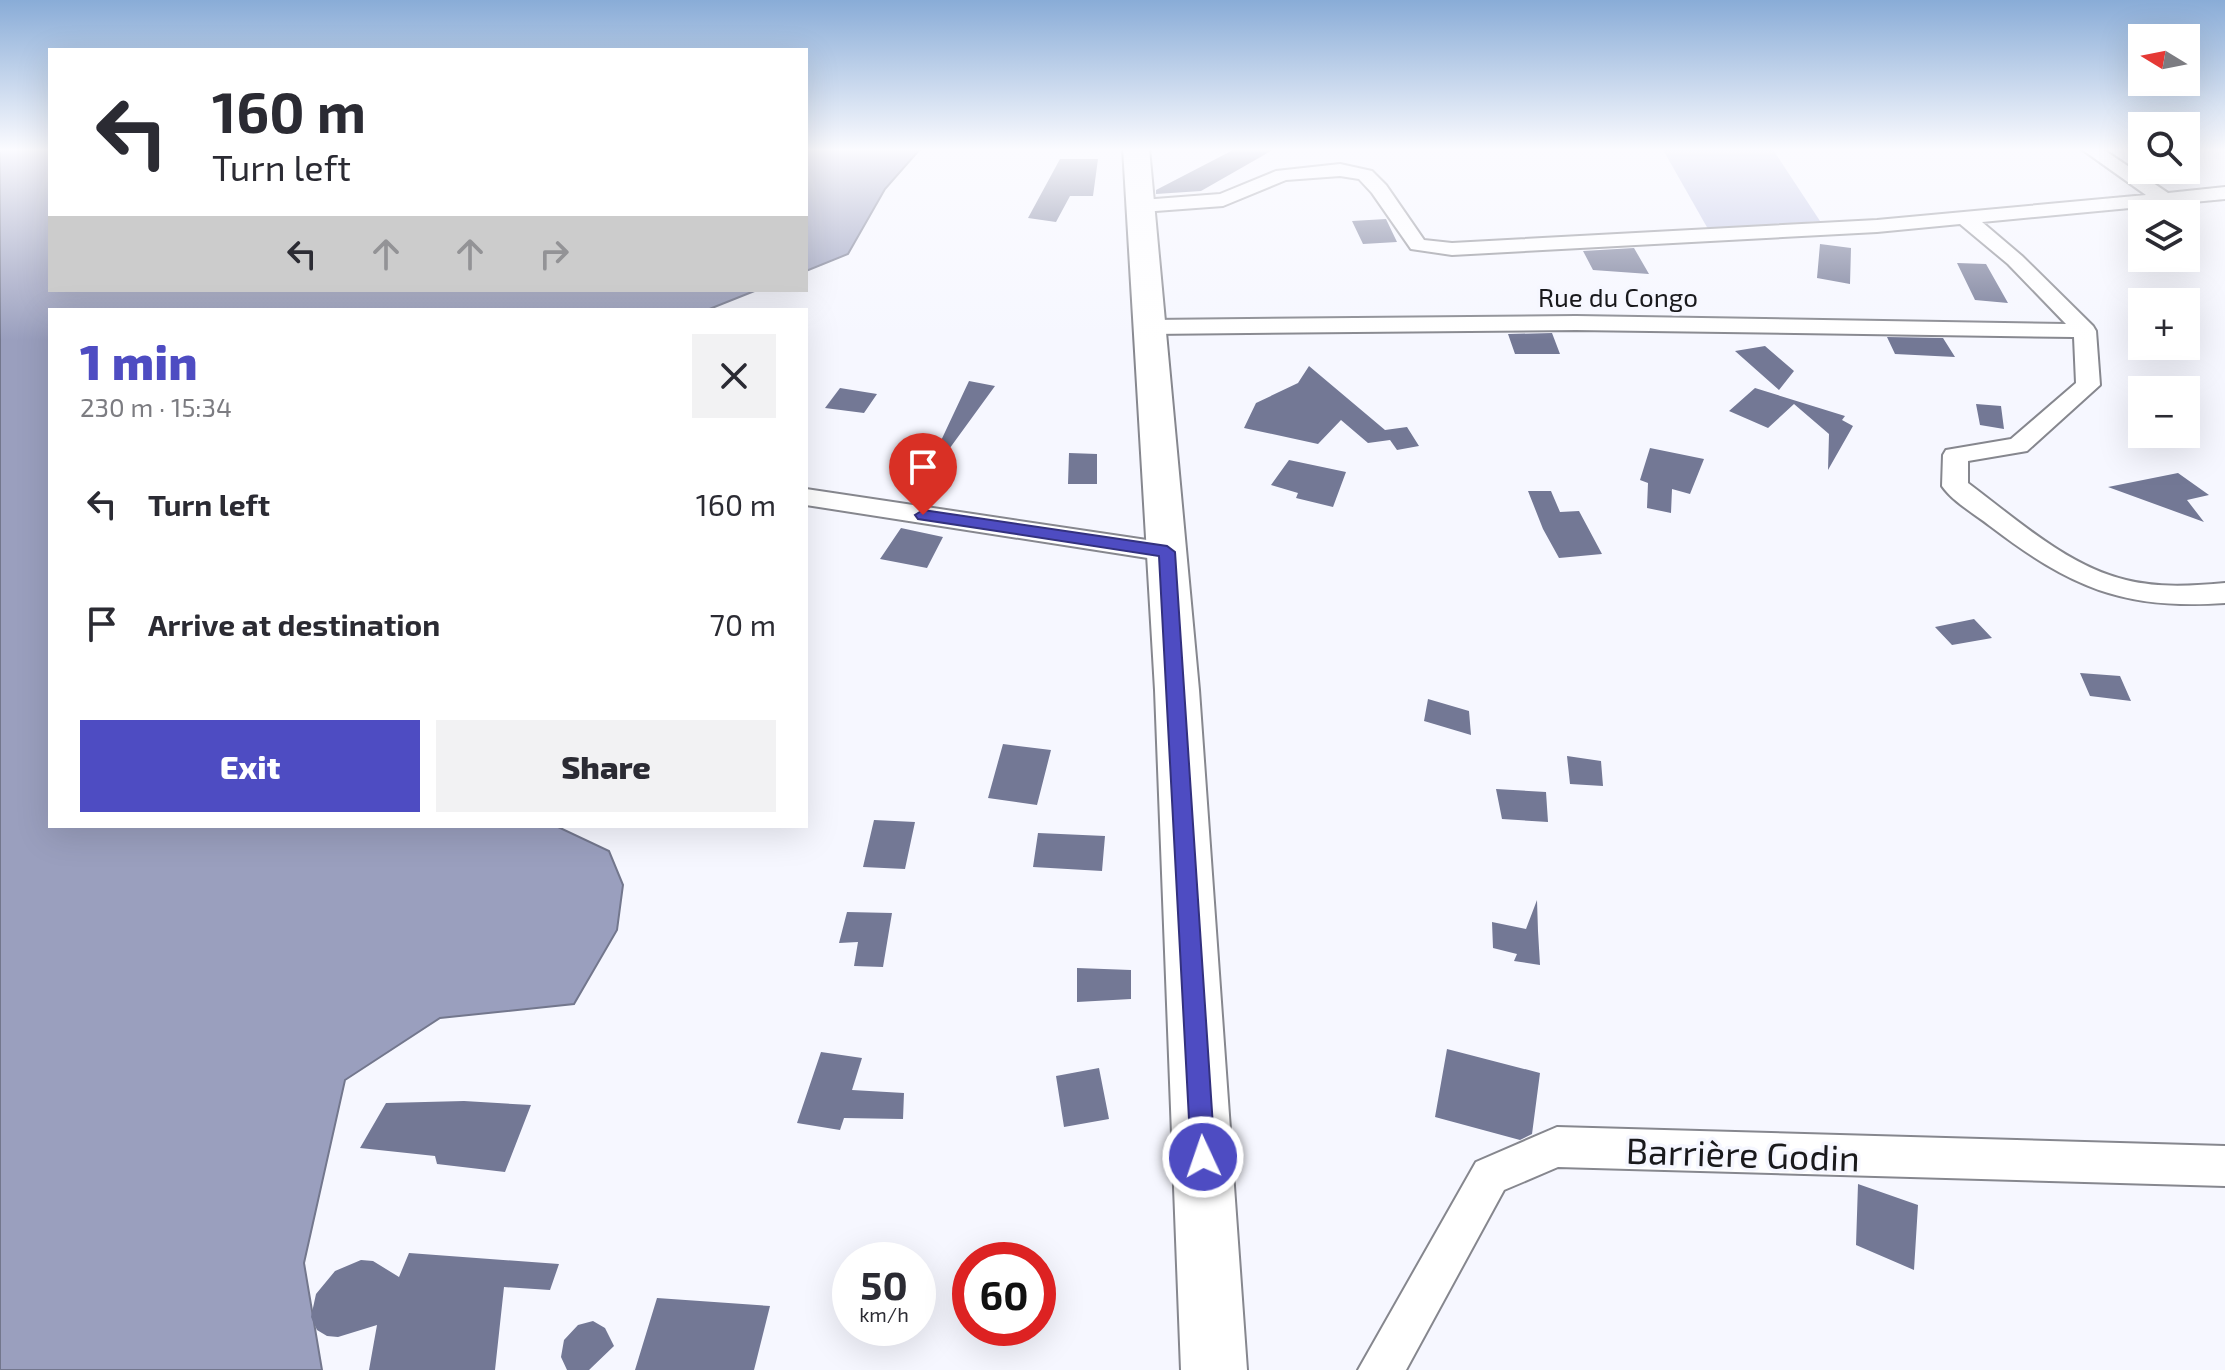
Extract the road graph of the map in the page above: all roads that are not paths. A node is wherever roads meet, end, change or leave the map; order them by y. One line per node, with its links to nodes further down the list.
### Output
1 (1142, 212): 5 (main road)
2 (1395, 212): 4 (street)
3 (2029, 212): 4 (street)
4 (1966, 219): 6 (street)
5 (1150, 327): 6 (street, Rue du Congo); 8 (main road)
6 (2085, 331): 9 (street)
7 (808, 497): 8 (street)
8 (1167, 552): 11 (main road)
9 (2225, 593)
10 (2225, 1166): 12 (street, Barrière Godin)
11 (1214, 1370)
12 (1381, 1370)

